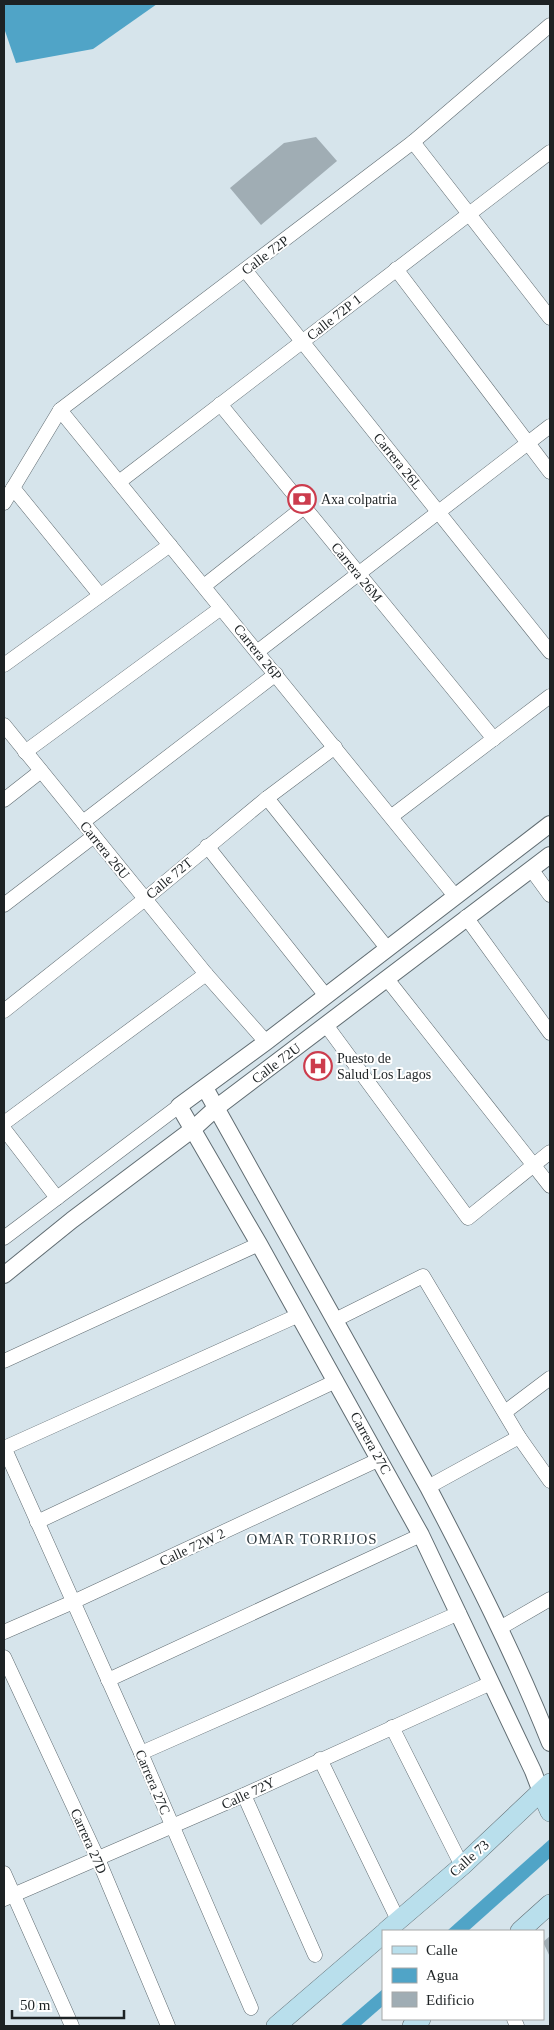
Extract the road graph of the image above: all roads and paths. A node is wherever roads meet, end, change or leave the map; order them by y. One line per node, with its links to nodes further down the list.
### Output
1 (550, 25): 2 (street, Calle 72P)
2 (413, 142): 4 (street); 6 (street, Calle 72P)
3 (550, 152): 4 (street, Calle 72P 1)
4 (469, 213): 5 (street, Calle 72P 1); 7 (street)
5 (396, 269): 8 (street, Calle 72P 1); 12 (street)
6 (245, 270): 8 (street, Carrera 26L); 10 (street, Calle 72P)
7 (550, 318)
8 (302, 341): 9 (street, Calle 72P 1); 18 (street, Carrera 26L)
9 (220, 404): 14 (street, Calle 72P 1); 17 (street, Carrera 26M)
10 (60, 410): 14 (street, Carrera 26P); 15 (street, Calle 72P)
11 (550, 426): 12 (street)
12 (528, 443): 13 (street); 18 (street)
13 (550, 472)
14 (119, 482): 19 (street, Carrera 26P)
15 (13, 488): 16 (street, Calle 72P); 22 (street)
16 (4, 503)
17 (304, 506): 20 (street, Carrera 26M); 21 (street)
18 (438, 512): 20 (street); 25 (street, Carrera 26L)
19 (170, 544): 21 (street, Carrera 26P); 22 (street)
20 (359, 574): 24 (street); 30 (street, Carrera 26M)
21 (204, 586): 23 (street, Carrera 26P)
22 (100, 595): 26 (street)
23 (221, 608): 24 (street, Carrera 26P); 32 (street)
24 (257, 652): 27 (street, Carrera 26P)
25 (550, 652)
26 (4, 665)
27 (276, 674): 31 (street, Carrera 26P); 37 (street)
28 (550, 696): 30 (street)
29 (4, 725): 32 (street, Carrera 26U)
30 (494, 739): 36 (street)
31 (335, 747): 34 (street, Calle 72T); 36 (street, Carrera 26P)
32 (25, 752): 33 (street, Carrera 26U)
33 (42, 771): 35 (street); 37 (street, Carrera 26U)
34 (267, 798): 40 (street, Calle 72T); 48 (street)
35 (4, 800)
36 (392, 816): 44 (street, Carrera 26P)
37 (83, 822): 39 (street, Carrera 26U)
38 (550, 824): 44 (street, Calle 72U)
39 (94, 836): 45 (street, Carrera 26U); 46 (street)
40 (207, 846): 45 (street, Calle 72T); 51 (street)
41 (550, 854): 42 (street, Calle 72U)
42 (531, 869): 43 (street); 47 (street, Calle 72U)
43 (550, 895)
44 (455, 896): 48 (street, Calle 72U)
45 (145, 899): 49 (street, Carrera 26U); 52 (street, Calle 72T)
46 (4, 905)
47 (466, 917): 50 (street, Calle 72U); 54 (street)
48 (387, 948): 51 (street, Calle 72U)
49 (206, 974): 55 (street, Carrera 26U); 59 (street)
50 (387, 979): 53 (street, Calle 72U); 63 (street)
51 (326, 996): 55 (street, Calle 72U)
52 (4, 1011)
53 (326, 1025): 58 (street, Calle 72U); 63 (street)
54 (550, 1033)
55 (266, 1042): 56 (street, Calle 72U)
56 (205, 1088): 57 (street, Calle 72U); 58 (street, Carrera 27C)
57 (179, 1106): 60 (street, Carrera 27C); 65 (street, Calle 72U)
58 (216, 1108): 60 (street, Calle 72U); 70 (street, Carrera 27C)
59 (4, 1123)
60 (193, 1129): 67 (street, Carrera 27C); 68 (street, Calle 72U)
61 (4, 1130): 65 (street)
62 (550, 1152): 63 (street)
63 (534, 1166): 64 (street)
64 (550, 1186)
65 (57, 1198): 66 (street, Calle 72U)
66 (4, 1238)
67 (259, 1244): 69 (street, Carrera 27C); 71 (street)
68 (4, 1275)
69 (298, 1315): 73 (street, Carrera 27C); 76 (street)
70 (335, 1320): 74 (street); 79 (street, Carrera 27C)
71 (4, 1361)
72 (550, 1378): 74 (street)
73 (336, 1382): 77 (street, Carrera 27C); 80 (street)
74 (505, 1412): 75 (street)
75 (519, 1437): 78 (street); 79 (street)
76 (4, 1447): 80 (street, Carrera 27C)
77 (380, 1459): 81 (street, Carrera 27C); 83 (street, Calle 72W 2)
78 (550, 1481)
79 (428, 1487): 85 (street, Carrera 27C)
80 (38, 1522): 83 (street, Carrera 27C)
81 (421, 1535): 84 (street, Carrera 27C); 88 (street)
82 (550, 1599): 85 (street)
83 (73, 1602): 86 (street, Calle 72W 2); 88 (street, Carrera 27C)
84 (459, 1613): 89 (street, Carrera 27C); 92 (street)
85 (500, 1628): 91 (street, Carrera 27C)
86 (4, 1632)
87 (4, 1657): 98 (street, Carrera 27D)
88 (108, 1680): 92 (street, Carrera 27C)
89 (491, 1683): 90 (street, Calle 72Y); 94 (street, Carrera 27C)
90 (392, 1727): 93 (street, Calle 72Y); 99 (street)
91 (550, 1743)
92 (141, 1753): 97 (street, Carrera 27C)
93 (320, 1759): 95 (street, Calle 72Y); 103 (street)
94 (545, 1787): 96 (main road); 99 (main road, Calle 73)
95 (244, 1795): 97 (street, Calle 72Y); 106 (street)
96 (550, 1812)
97 (171, 1827): 98 (street, Calle 72Y); 107 (street, Carrera 27C)
98 (98, 1859): 101 (street, Calle 72Y); 109 (street, Carrera 27D)
99 (462, 1866): 103 (main road, Calle 73)
100 (4, 1873): 101 (street)
101 (9, 1897): 108 (street)
102 (550, 1904): 104 (main road)
103 (389, 1928)
104 (521, 1930)
105 (382, 1934): 110 (main road, Calle 73)
106 (315, 1955)
107 (251, 2008)
108 (72, 2026)
109 (168, 2026)
110 (276, 2026)

